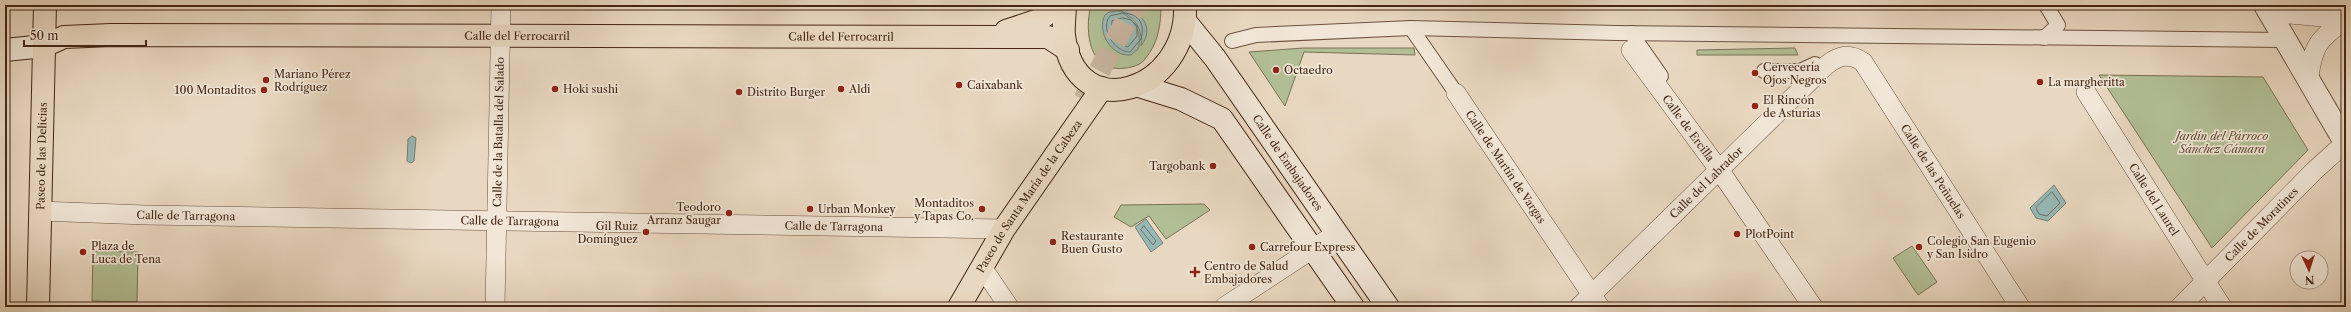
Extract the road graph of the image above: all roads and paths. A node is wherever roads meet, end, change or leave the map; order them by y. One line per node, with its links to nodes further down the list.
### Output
1 (45, 5): 16 (main road, Paseo de las Delicias)
2 (501, 5): 11 (street, Calle de la Batalla del Salado)
3 (1059, 5): 10 (main road, Calle del Ferrocarril)
4 (1065, 5): 18 (main road)
5 (2046, 5): 12 (street)
6 (2264, 7): 8 (street); 13 (main road)
7 (1185, 13): 23 (main road); 32 (main road, Calle de Embajadores)
8 (2346, 19): 22 (street)
9 (1411, 28): 14 (street); 15 (street); 26 (street, Calle de Martín de Vargas)
10 (992, 36): 11 (main road, Calle del Ferrocarril); 18 (main road, Calle del Ferrocarril)
11 (500, 37): 16 (main road, Calle del Ferrocarril); 30 (street, Calle de la Batalla del Salado)
12 (2044, 38): 13 (street); 15 (street)
13 (2284, 40): 22 (main road)
14 (1232, 41)
15 (1631, 41): 28 (street, Calle de Ercilla)
16 (44, 46): 17 (main road); 29 (main road, Paseo de las Delicias)
17 (5, 50)
18 (1068, 50): 24 (main road)
19 (1834, 58): 28 (street, Calle del Labrador); 45 (street, Calle de las Peñuelas)
20 (1815, 64): 21 (street)
21 (1764, 71)
22 (2308, 81): 27 (main road)
23 (1139, 86): 24 (main road); 33 (main road)
24 (1102, 88): 31 (main road, Paseo de Santa María de la Cabeza)
25 (2086, 92): 35 (street, Calle del Laurel)
26 (1456, 93): 36 (street, Calle de Martín de Vargas)
27 (2346, 143): 35 (street, Calle de Moratines)
28 (1720, 171): 36 (street, Calle del Labrador); 44 (street, Calle de Ercilla)
29 (40, 211): 30 (street, Calle de Tarragona); 37 (main road, Paseo de las Delicias)
30 (496, 220): 31 (street, Calle de Tarragona); 38 (street, Calle de la Batalla del Salado)
31 (1004, 229): 34 (main road, Paseo de Santa María de la Cabeza)
32 (1337, 233): 33 (street); 43 (main road, Calle de Embajadores)
33 (1310, 248): 41 (street); 42 (main road)
34 (982, 267): 39 (main road, Paseo de Santa María de la Cabeza); 40 (street)
35 (2206, 281): 46 (street, Calle de Moratines); 47 (street, Calle del Laurel)
36 (1590, 303)
37 (38, 307)
38 (495, 307)
39 (959, 307)
40 (1009, 307)
41 (1224, 307)
42 (1353, 307)
43 (1388, 307)
44 (1813, 307)
45 (2020, 307)
46 (2180, 307)
47 (2222, 307)

